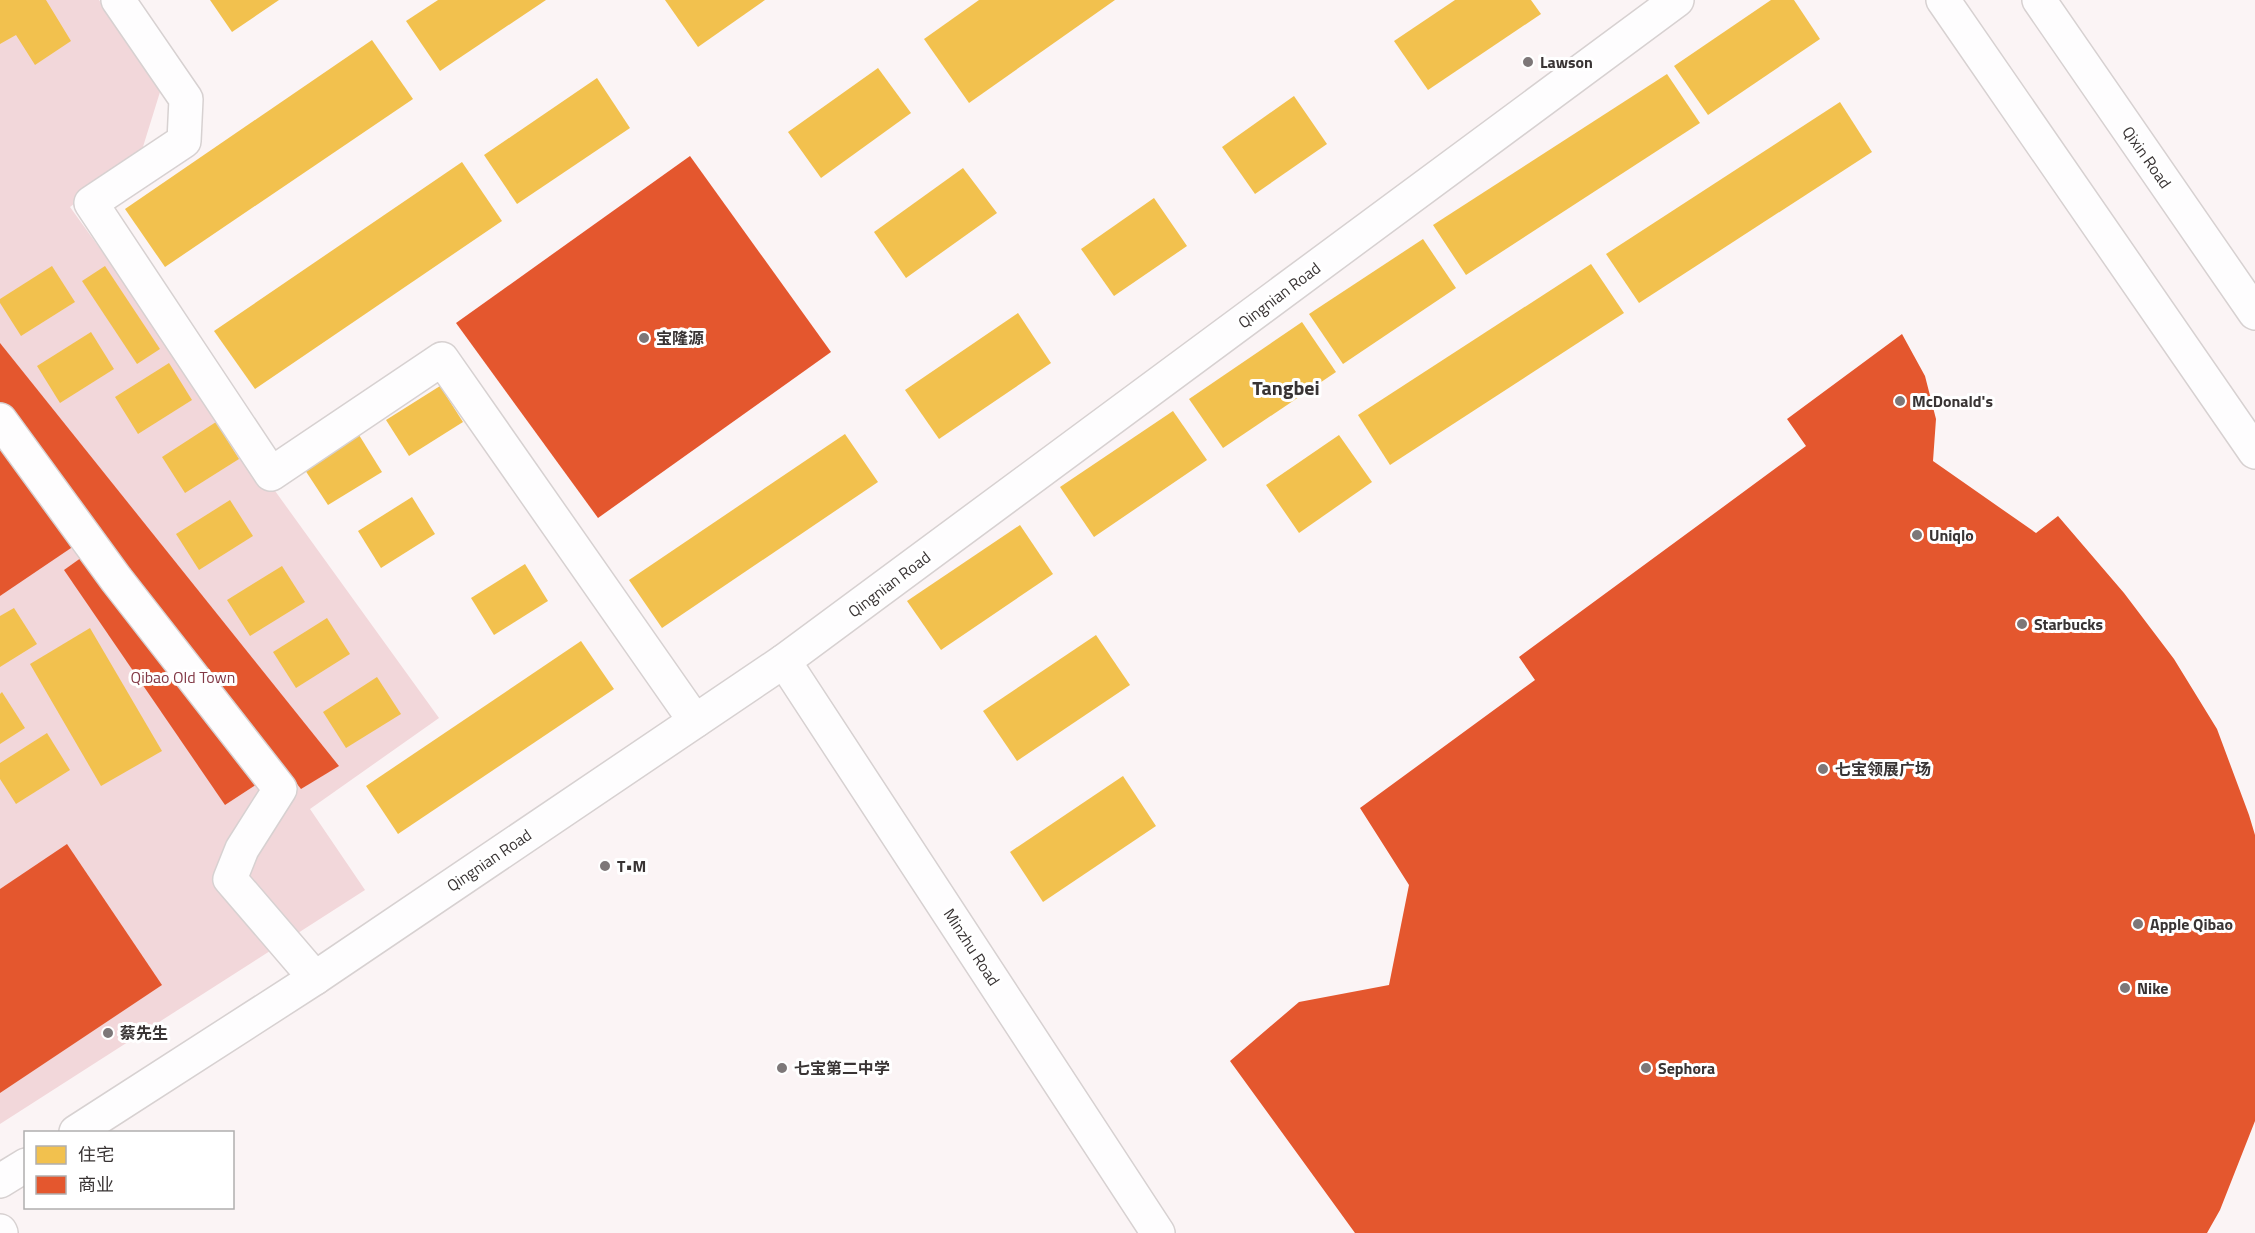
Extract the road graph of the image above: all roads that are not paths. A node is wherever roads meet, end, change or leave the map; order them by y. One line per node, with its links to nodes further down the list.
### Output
1 (118, 0): 9 (street)
2 (1677, 0): 8 (street, Qingnian Road)
3 (1943, 0): 7 (street)
4 (2039, 0): 5 (street, Qixin Road)
5 (2255, 313)
6 (0, 420): 10 (street)
7 (2255, 452)
8 (784, 662): 9 (street, Qingnian Road); 14 (street, Minzhu Road)
9 (695, 721): 10 (street, Qingnian Road)
10 (315, 978): 11 (street, Qingnian Road)
11 (78, 1131)
12 (24, 1166): 13 (street)
13 (0, 1181)
14 (1158, 1233)

